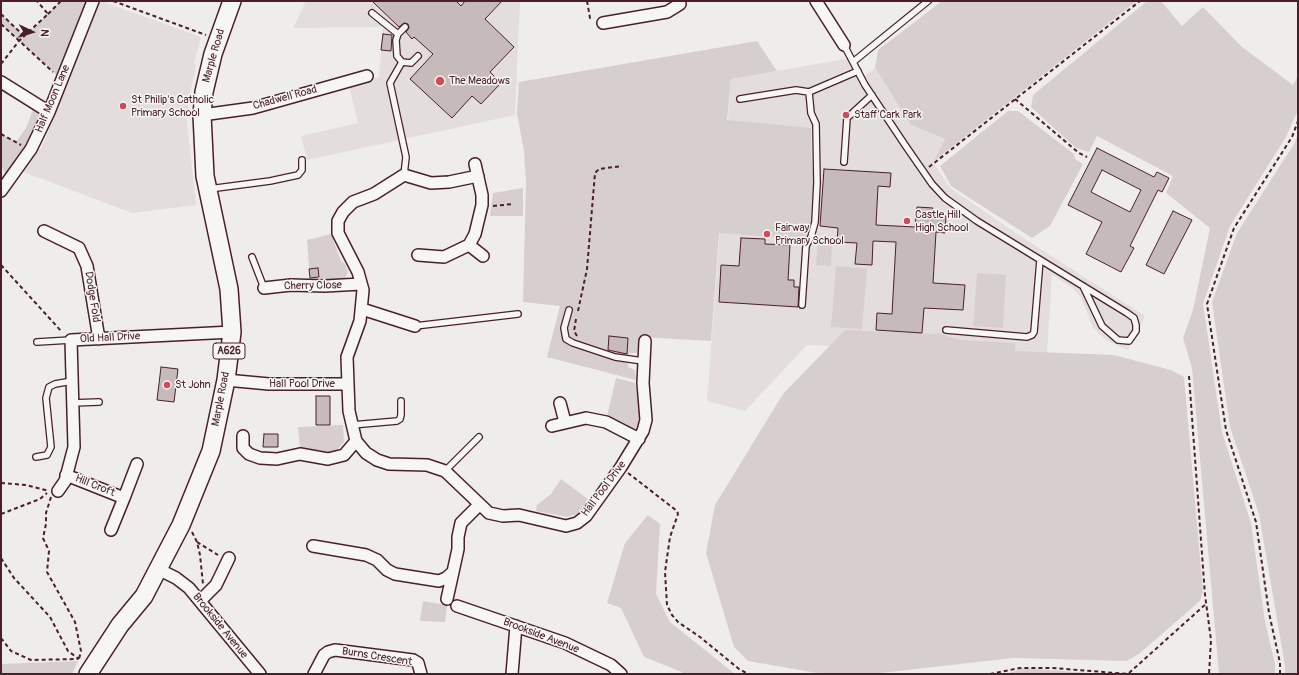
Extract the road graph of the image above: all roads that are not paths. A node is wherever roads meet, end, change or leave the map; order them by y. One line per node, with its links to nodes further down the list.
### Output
1 (93, 1): 20 (street, Half Moon Lane)
2 (232, 1): 21 (main road, Marple Road / A626)
3 (816, 1): 10 (street)
4 (928, 1): 13 (lane)
5 (681, 6): 7 (street)
6 (372, 12): 9 (lane)
7 (603, 23)
8 (405, 26): 9 (lane)
9 (398, 34): 12 (lane)
10 (844, 45): 13 (lane)
11 (418, 56): 12 (lane)
12 (402, 62): 25 (lane)
13 (853, 62): 14 (lane)
14 (858, 71): 17 (lane); 18 (lane)
15 (366, 76): 21 (street, Chadwell Road)
16 (1, 82): 20 (street)
17 (809, 92): 19 (lane); 38 (lane)
18 (872, 95): 23 (lane); 34 (lane)
19 (740, 99)
20 (48, 112): 28 (street, Half Moon Lane)
21 (202, 115): 27 (main road, Marple Road / A626)
22 (302, 160): 27 (lane)
23 (844, 162)
24 (475, 164): 26 (street)
25 (404, 175): 26 (street); 35 (street)
26 (478, 176): 30 (street)
27 (207, 189): 44 (main road, Marple Road / A626)
28 (1, 191)
29 (44, 231): 45 (street, Dodge Fold)
30 (470, 245): 31 (street); 32 (street)
31 (418, 255)
32 (483, 256)
33 (252, 257): 37 (lane)
34 (1040, 260): 36 (lane); 43 (lane)
35 (361, 284): 37 (street, Cherry Close); 39 (street)
36 (1083, 286): 36 (lane)
37 (264, 288)
38 (802, 305)
39 (362, 309): 42 (street); 52 (street)
40 (569, 310): 49 (lane)
41 (518, 314): 42 (lane)
42 (414, 326)
43 (946, 330)
44 (232, 332): 45 (street, Old Hall Drive); 50 (main road, Marple Road / A626)
45 (99, 339): 46 (street, Old Hall Drive)
46 (70, 340): 48 (lane); 51 (street, Old Hall Drive)
47 (645, 341): 49 (street, Hall Pool Drive)
48 (37, 342)
49 (643, 361): 62 (street, Hall Pool Drive)
50 (226, 380): 52 (street, Hall Pool Drive); 74 (main road, Marple Road / A626)
51 (72, 382): 55 (street, Old Hall Drive); 64 (lane)
52 (348, 384): 58 (street, Hall Pool Drive)
53 (401, 401): 58 (lane)
54 (99, 402): 55 (lane)
55 (72, 403): 67 (street, Old Hall Drive)
56 (560, 404): 57 (street)
57 (565, 422): 59 (street); 62 (street)
58 (352, 425): 63 (street, Hall Pool Drive)
59 (552, 426)
60 (243, 436): 63 (street)
61 (479, 437): 66 (lane)
62 (639, 439): 70 (street, Hall Pool Drive)
63 (356, 441): 66 (street, Hall Pool Drive)
64 (36, 457)
65 (137, 464): 69 (street, Hill Croft)
66 (445, 471): 70 (street, Hall Pool Drive)
67 (66, 474): 68 (street, Old Hall Drive); 69 (street, Hill Croft)
68 (55, 492)
69 (124, 498): 71 (street, Hill Croft)
70 (479, 505): 75 (street)
71 (111, 530)
72 (313, 546): 75 (street)
73 (227, 558): 76 (street)
74 (158, 569): 76 (street, Brookside Avenue); 81 (main road, Marple Road / A626)
75 (453, 572): 77 (street)
76 (202, 598): 80 (street, Brookside Avenue)
77 (447, 599)
78 (457, 606): 79 (street, Brookside Avenue)
79 (516, 626): 84 (street); 85 (street, Brookside Avenue)
80 (256, 673)
81 (88, 674)
82 (314, 674): 83 (street, Burns Crescent)
83 (421, 674)
84 (512, 674)
85 (621, 674)

